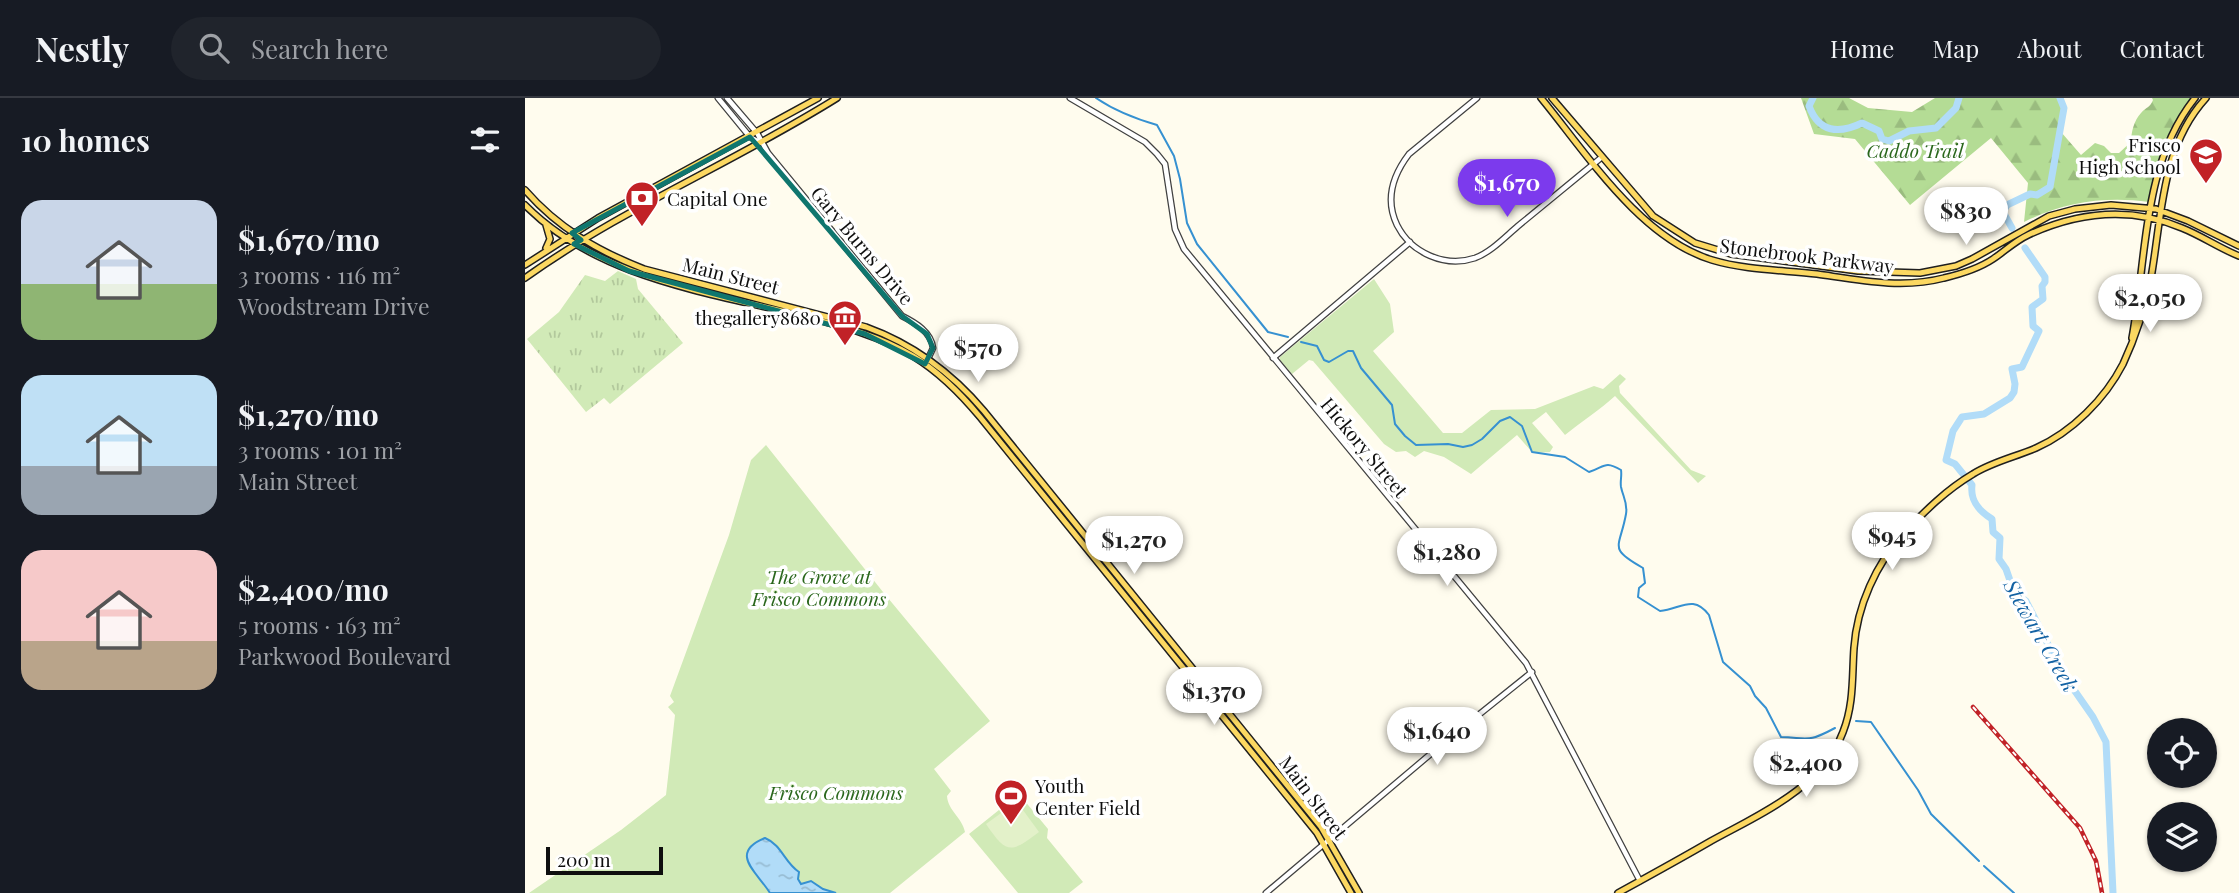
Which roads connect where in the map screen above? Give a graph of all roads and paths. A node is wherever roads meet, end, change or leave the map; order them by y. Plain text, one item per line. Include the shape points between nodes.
1 (718, 98) edge
2 (727, 98) edge
3 (818, 98) edge
4 (837, 98) edge
5 (1070, 98) edge
6 (1477, 98) edge
7 (1541, 98) edge
8 (1552, 98) edge
9 (2195, 98) edge
10 (2206, 98) edge
11 (757, 133) junction
12 (750, 137) junction
13 (760, 143) junction
14 (2168, 144) junction
15 (2176, 148) junction
16 (1602, 157) junction
17 (1595, 163) junction
18 (652, 187) junction
19 (525, 190) edge
20 (657, 198) junction
21 (525, 205) edge
22 (2151, 208) junction
23 (2067, 210) junction
24 (2161, 211) junction
25 (2149, 218) junction
26 (2069, 219) junction
27 (2159, 221) junction
28 (546, 225) junction
29 (599, 229) junction
30 (572, 233) junction
31 (565, 238) junction
32 (581, 240) junction
33 (1410, 242) junction
34 (574, 244) junction
35 (2239, 246) edge
36 (597, 248) junction
37 (544, 252) junction
38 (2239, 256) edge
39 (525, 265) edge
40 (1839, 269) junction
41 (1931, 271) junction
42 (1837, 277) junction
43 (525, 278) edge
44 (1931, 281) junction
45 (2130, 348) junction
46 (1273, 358) junction
47 (927, 362) junction
48 (1532, 672) junction
49 (1199, 682) junction
50 (1275, 781) junction
51 (1294, 793) junction
52 (1300, 806) junction
53 (1327, 841) junction
54 (1640, 881) junction
55 (1266, 893) edge
56 (1351, 893) edge
57 (1359, 893) edge
58 (1618, 893) edge

1 - 12 street
2 - 11 street
3 - 11 main road
4 - 13 main road
5 - 46 street, Hickory Street via 1157,153 1167,171 1175,229 1184,249
6 - 33 street via 1409,155 1397,174 1392,209 1397,226
7 - 17 main road, Stonebrook Parkway
8 - 16 main road, Stonebrook Parkway
9 - 14 main road
10 - 15 main road
11 - 12 main road
11 - 13 street
12 - 13 street
12 - 18 main road
13 - 20 main road
13 - 47 street, Gary Burns Drive via 902,316 927,334 933,348
14 - 15 main road
14 - 22 main road
15 - 24 main road
16 - 17 street
16 - 40 main road, Stonebrook Parkway via 1653,216 1695,243 1731,254
17 - 33 street via 1475,258 1447,261 1431,257
17 - 42 main road, Stonebrook Parkway via 1643,218 1698,254 1731,264
18 - 20 main road
18 - 30 main road
19 - 30 main road, Main Street
20 - 29 main road
21 - 28 main road, Main Street
22 - 23 main road, Stonebrook Parkway via 2111,205
22 - 24 main road, Stonebrook Parkway
22 - 25 main road
23 - 26 main road
23 - 41 main road, Stonebrook Parkway via 2036,222 1972,259
24 - 27 main road
24 - 35 main road, Stonebrook Parkway
25 - 26 main road, Stonebrook Parkway via 2115,213
25 - 27 main road, Stonebrook Parkway
25 - 45 main road
26 - 44 main road, Stonebrook Parkway via 2025,237 1977,268
27 - 38 main road, Stonebrook Parkway
27 - 45 main road via 2139,328
28 - 31 main road, Main Street
28 - 37 main road via 550,239
29 - 32 main road
29 - 36 main road via 594,241
30 - 31 main road
30 - 32 main road, Main Street
31 - 34 main road, Main Street
31 - 37 main road
32 - 34 main road
32 - 36 main road, Main Street
33 - 46 street
34 - 43 main road
34 - 47 main road, Main Street via 643,275 865,334
36 - 47 main road, Main Street via 644,270 855,323 895,339
37 - 39 main road
40 - 41 main road, Stonebrook Parkway via 1902,274
40 - 42 main road
41 - 44 main road
42 - 44 main road, Stonebrook Parkway via 1881,283
45 - 54 main road via 2105,392 2077,420 2039,447 1974,473 1953,487 1886,556 1862,606 1849,713 1828,761 1778,804
46 - 48 street, Hickory Street
47 - 49 main road, Main Street via 964,398 1074,527
48 - 53 street
48 - 54 street, Hickory Street
49 - 50 main road, Main Street
49 - 51 main road, Main Street
50 - 51 main road
50 - 52 main road, Main Street
51 - 52 main road, Main Street
52 - 53 main road, Main Street
53 - 55 street
53 - 56 main road, Main Street
53 - 57 main road, Main Street
54 - 58 main road

